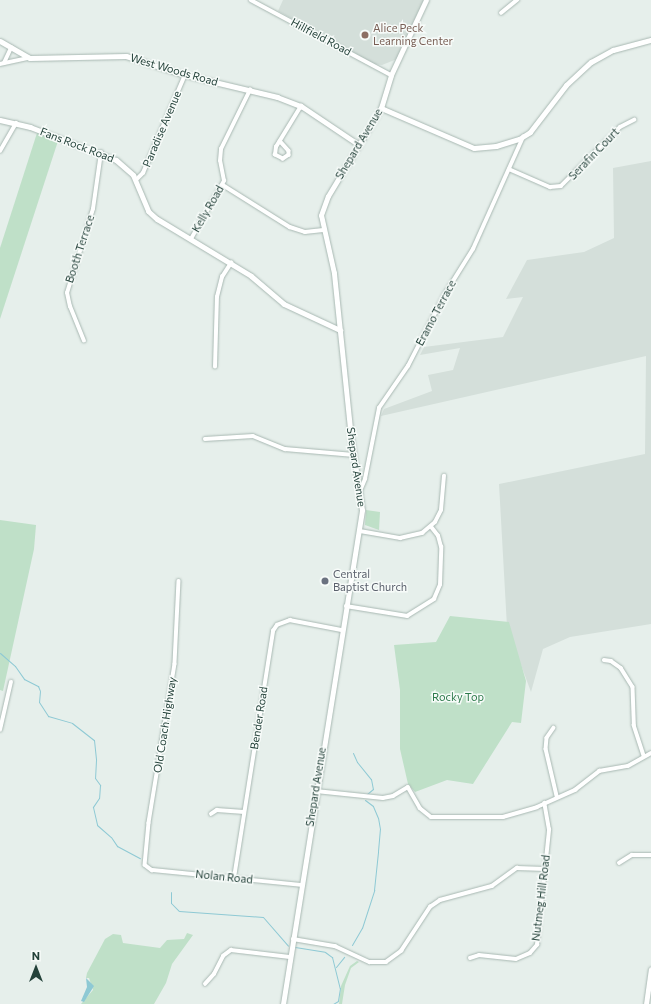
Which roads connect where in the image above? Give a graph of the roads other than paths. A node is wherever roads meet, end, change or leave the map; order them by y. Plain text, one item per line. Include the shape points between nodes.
1 (251, 0) edge
2 (426, 0) edge
3 (518, 0) edge
4 (501, 13) dead end
5 (651, 40) edge
6 (0, 41) edge
7 (11, 48) junction
8 (30, 58) junction
9 (2, 63) edge
10 (185, 75) junction
11 (391, 75) junction
12 (250, 90) junction
13 (301, 106) junction
14 (381, 108) junction
15 (0, 120) edge
16 (634, 120) dead end
17 (16, 123) junction
18 (523, 137) junction
19 (280, 141) junction
20 (359, 145) junction
21 (0, 150) edge
22 (101, 153) junction
23 (509, 169) junction
24 (136, 180) junction
25 (223, 184) junction
26 (323, 230) junction
27 (191, 239) junction
28 (231, 263) junction
29 (340, 330) junction
30 (84, 342) dead end
31 (214, 367) dead end
32 (205, 439) dead end
33 (354, 455) junction
34 (444, 476) dead end
35 (360, 491) junction
36 (431, 527) junction
37 (360, 531) junction
38 (179, 581) dead end
39 (346, 606) junction
40 (342, 630) junction
41 (604, 660) dead end
42 (11, 682) dead end
43 (554, 728) dead end
44 (0, 730) edge
45 (651, 753) edge
46 (644, 755) junction
47 (316, 792) junction
48 (557, 796) junction
49 (544, 803) junction
50 (244, 812) junction
51 (211, 814) dead end
52 (651, 855) edge
53 (619, 863) dead end
54 (147, 868) joint
55 (545, 869) junction
56 (234, 878) junction
57 (301, 885) junction
58 (293, 940) junction
59 (290, 957) junction
60 (470, 958) dead end
61 (651, 969) edge
62 (205, 984) dead end
63 (283, 1004) edge
64 (646, 1004) edge

1 - 11 street, Hillfield Road
2 - 11 main road, Shepard Avenue
3 - 4 street
5 - 18 main road via 613,50 591,62 566,85 538,124
6 - 7 main road
7 - 8 main road
7 - 9 street
8 - 9 street, West Woods Road
8 - 10 main road, West Woods Road via 126,56
10 - 12 main road, West Woods Road
10 - 24 street, Paradise Avenue via 143,173
11 - 14 main road, Shepard Avenue
12 - 13 main road, West Woods Road
12 - 25 street, Kelly Road via 221,149 220,161 225,177
13 - 19 street
13 - 20 main road, West Woods Road
14 - 18 main road via 474,148 486,148
14 - 20 main road, Shepard Avenue
15 - 17 main road, Fans Rock Road
16 - 23 street, Serafin Court via 620,127 561,186 550,187
17 - 21 street
17 - 22 main road, Fans Rock Road
18 - 23 street, Eramo Terrace
19 - 19 street via 274,152 277,158 283,159 289,155 289,151
20 - 26 main road, Shepard Avenue via 323,205
22 - 24 main road, Fans Rock Road via 123,164
22 - 30 street, Booth Terrace via 93,209 67,293
23 - 35 street, Eramo Terrace via 473,249 445,294 408,366 379,408 365,479
24 - 27 main road, Fans Rock Road via 150,214
25 - 26 street via 290,227 305,232
25 - 27 street, Kelly Road
26 - 29 main road, Shepard Avenue via 333,262
27 - 28 main road, Fans Rock Road
28 - 29 main road, Fans Rock Road via 258,281 284,304
28 - 31 street via 222,277 217,297
29 - 33 main road, Shepard Avenue
32 - 33 street via 253,436 285,449
33 - 35 main road, Shepard Avenue
34 - 36 street via 441,510
35 - 37 main road, Shepard Avenue
36 - 37 street via 408,538
36 - 39 street via 438,536 441,547 439,590 434,599 407,616
37 - 39 main road, Shepard Avenue
38 - 54 street, Old Coach Highway via 175,664 149,823 145,860
39 - 40 main road, Shepard Avenue
40 - 47 main road, Shepard Avenue
40 - 50 street, Bender Road via 290,620 277,625 273,631
41 - 46 street via 622,668 633,687 634,725
42 - 44 street
43 - 48 street via 547,738 546,749
45 - 46 street
46 - 48 street via 628,766 599,772 575,790
47 - 49 street via 383,798 393,796 408,787 420,808 434,818 503,817
47 - 57 main road, Shepard Avenue
48 - 49 street
49 - 55 street, Nutmeg Hill Road via 550,825
50 - 51 street via 217,810
50 - 56 street, Bender Road
52 - 53 street via 636,854
54 - 56 street, Nolan Road
55 - 58 street via 517,868 492,886 440,900 430,907 401,951 386,962 370,962 335,946
55 - 60 street, Nutmeg Hill Road via 538,936 533,950 516,959 479,955
56 - 57 street, Nolan Road
57 - 58 main road, Shepard Avenue
58 - 59 main road, Shepard Avenue
59 - 62 street via 231,950 223,956 214,974
59 - 63 main road, Shepard Avenue
61 - 64 main road

